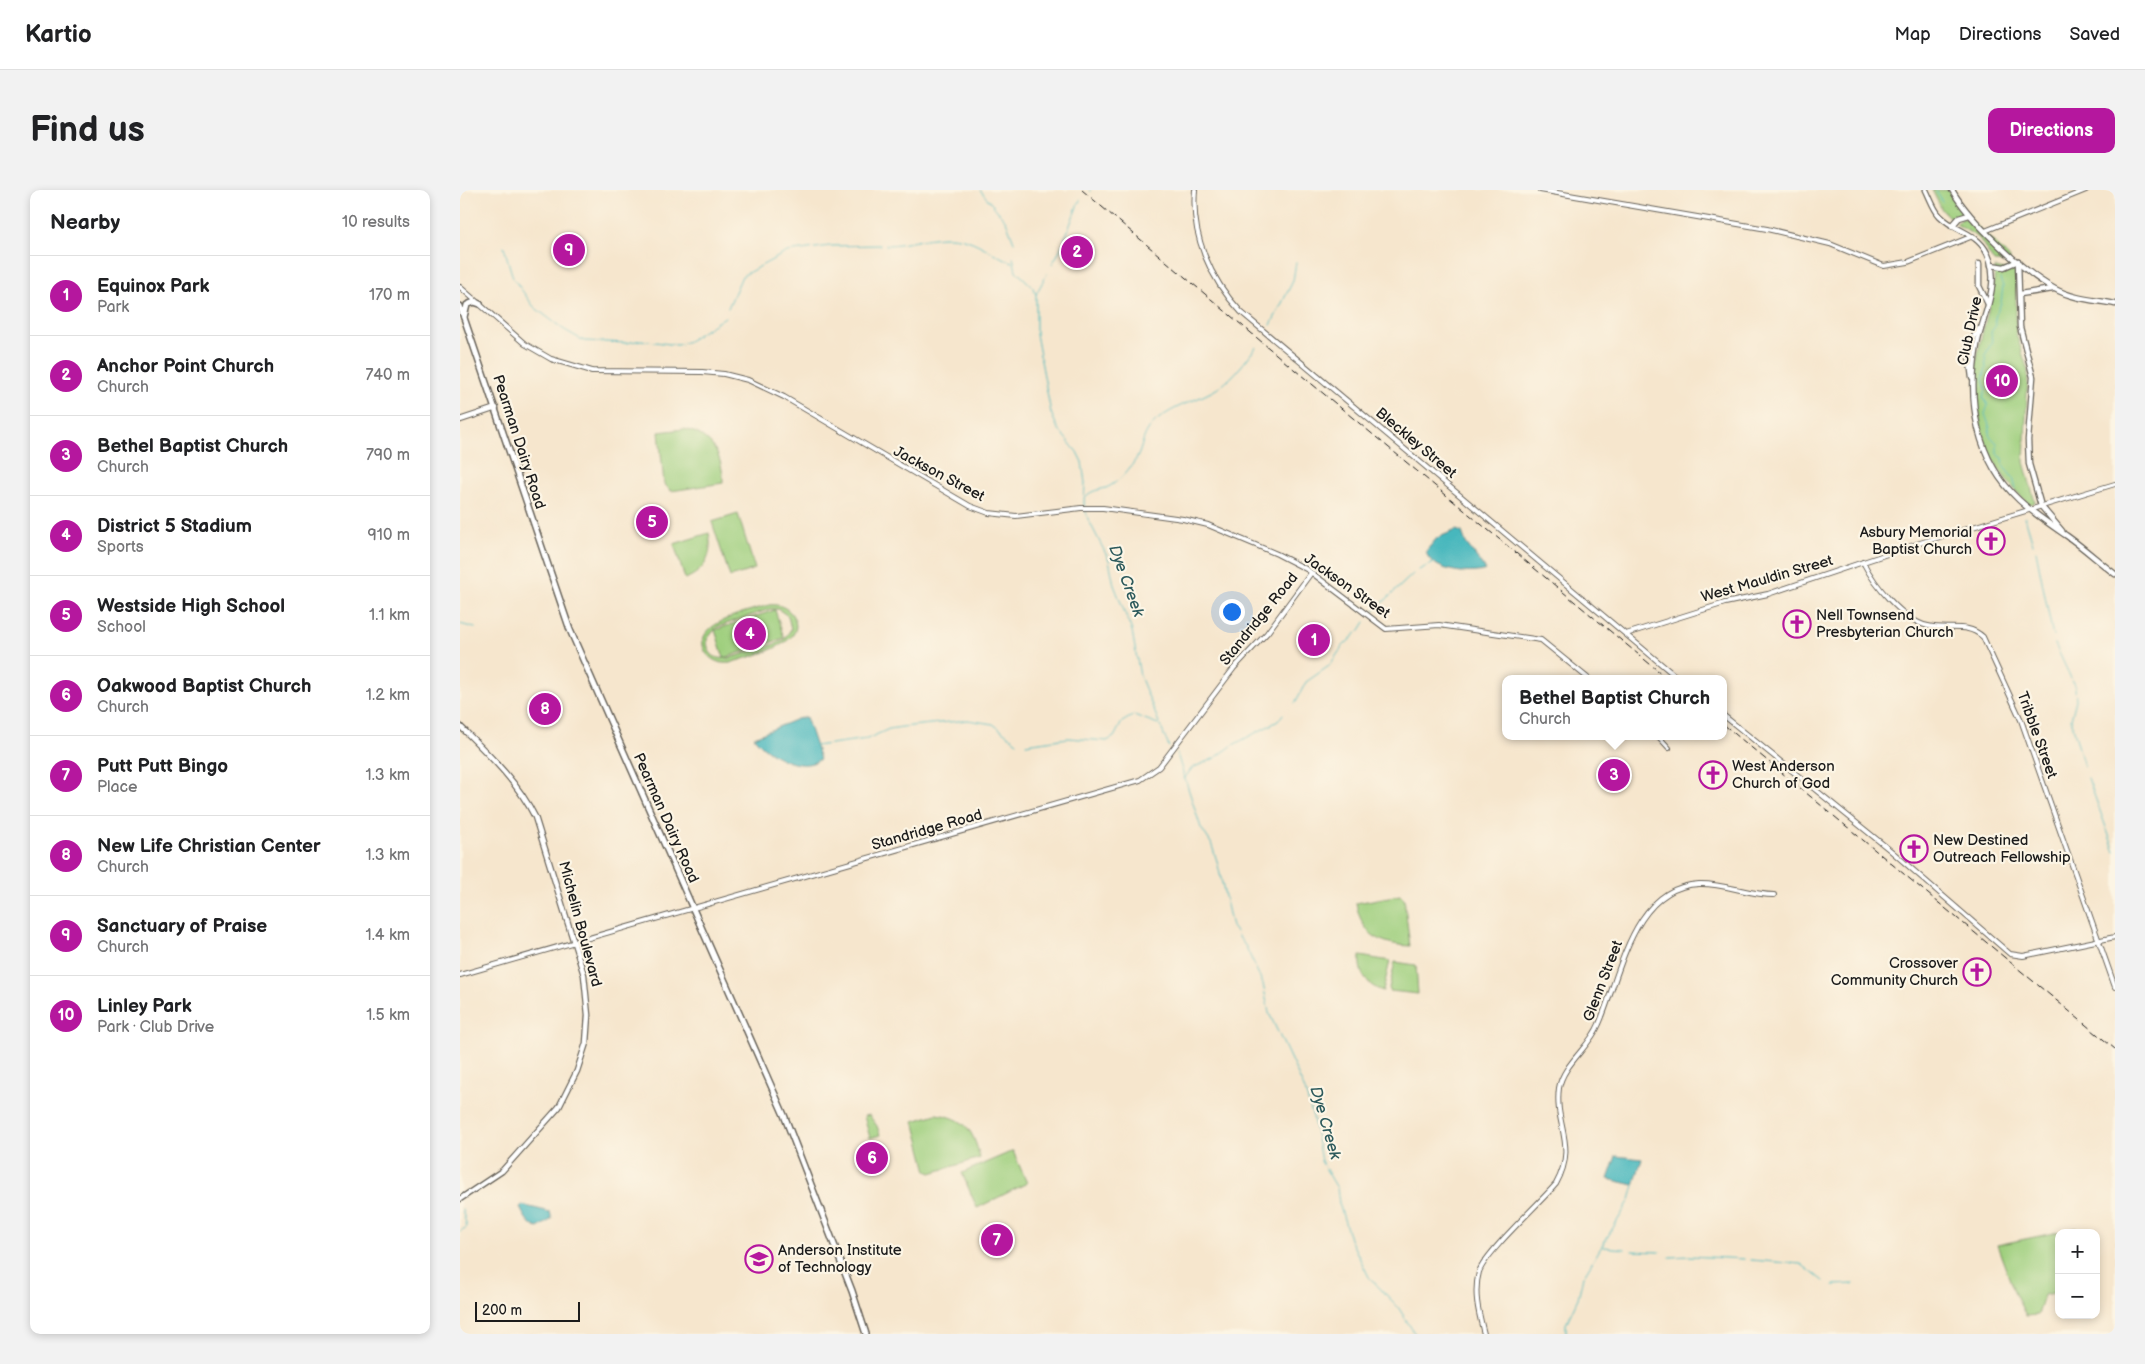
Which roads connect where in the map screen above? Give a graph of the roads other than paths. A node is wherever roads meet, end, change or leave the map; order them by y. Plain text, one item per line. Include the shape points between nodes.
1 (1195, 190) edge
2 (1540, 190) edge
3 (1545, 190) edge
4 (1926, 190) edge
5 (1952, 190) edge
6 (2086, 190) edge
7 (1969, 216) junction
8 (1952, 226) junction
9 (1985, 231) junction
10 (1973, 236) junction
11 (2018, 261) junction
12 (1991, 263) junction
13 (1978, 264) dead end
14 (460, 287) edge
15 (2054, 289) junction
16 (2020, 294) junction
17 (480, 304) junction
18 (1988, 304) junction
19 (2115, 304) edge
20 (460, 306) edge
21 (464, 317) junction
22 (1980, 328) junction
23 (1973, 382) junction
24 (496, 408) junction
25 (460, 420) edge
26 (2115, 484) edge
27 (2041, 506) junction
28 (2030, 510) junction
29 (2068, 537) junction
30 (1863, 562) junction
31 (1311, 573) junction
32 (2115, 574) edge
33 (1626, 634) junction
34 (1584, 675) edge
35 (1674, 675) edge
36 (1727, 718) edge
37 (460, 726) edge
38 (1662, 740) edge
39 (1669, 748) dead end
40 (1774, 895) dead end
41 (693, 909) junction
42 (2115, 937) edge
43 (2098, 940) junction
44 (575, 942) junction
45 (460, 975) edge
46 (2115, 987) edge
47 (460, 1199) edge
48 (866, 1334) edge
49 (1484, 1334) edge

1 - 33 street, Bleckley Street via 1201,246 1212,274 1241,312
2 - 3 street
3 - 10 street via 1790,234 1830,244 1884,266 1908,262
4 - 8 main road via 1939,216
5 - 7 main road
6 - 9 street
7 - 8 main road via 1959,218
7 - 9 main road
8 - 10 main road
9 - 11 main road
10 - 12 main road via 1983,246
11 - 12 main road via 2004,267
11 - 15 main road
11 - 16 main road
12 - 18 main road, Club Drive via 1992,284
13 - 18 main road via 1979,286
14 - 17 street, Jackson Street
15 - 16 main road
15 - 19 main road
16 - 27 main road via 2020,327 2033,377 2028,453
17 - 21 highway via 467,305
17 - 31 street, Jackson Street via 525,344 570,366 609,372 713,373 758,384 978,510 1016,516 1092,507 1153,514 1208,525 1277,554
18 - 22 main road, Club Drive
20 - 21 highway, Pearman Dairy Road
21 - 24 highway, Pearman Dairy Road
22 - 23 main road, Club Drive
22 - 23 main road via 1968,346
23 - 28 main road, Club Drive via 1979,434 1989,460 2006,486
24 - 25 main road
24 - 41 highway, Pearman Dairy Road via 570,630
26 - 27 street, West Mauldin Street
27 - 28 street, West Mauldin Street
27 - 29 main road
28 - 29 main road, Club Drive
28 - 30 street, West Mauldin Street
29 - 32 main road
30 - 33 street, West Mauldin Street via 1768,594 1692,612
30 - 43 street, Tribble Street via 1880,591 1921,623 1967,627 1984,637 2021,720
31 - 34 street, Jackson Street via 1386,628 1446,625 1541,640
31 - 41 street, Standridge Road via 1170,754 1159,767 1140,780
33 - 35 street, Bleckley Street
36 - 43 street via 1890,850 2010,954 2023,956
37 - 44 main road, Michelin Boulevard via 506,772 527,801 542,833
38 - 39 street
40 - 49 street, Glenn Street via 1690,885 1674,890 1656,903 1638,927 1626,948 1594,1036 1560,1083 1559,1101 1566,1153 1563,1171 1556,1184 1479,1272 1477,1298
41 - 44 street, Standridge Road
41 - 48 highway, Pearman Dairy Road via 784,1115
42 - 43 street
43 - 46 street, Tribble Street
44 - 45 street, Standridge Road
44 - 47 main road, Michelin Boulevard via 585,982 588,1015 586,1043 574,1077 559,1107 514,1159 489,1181

